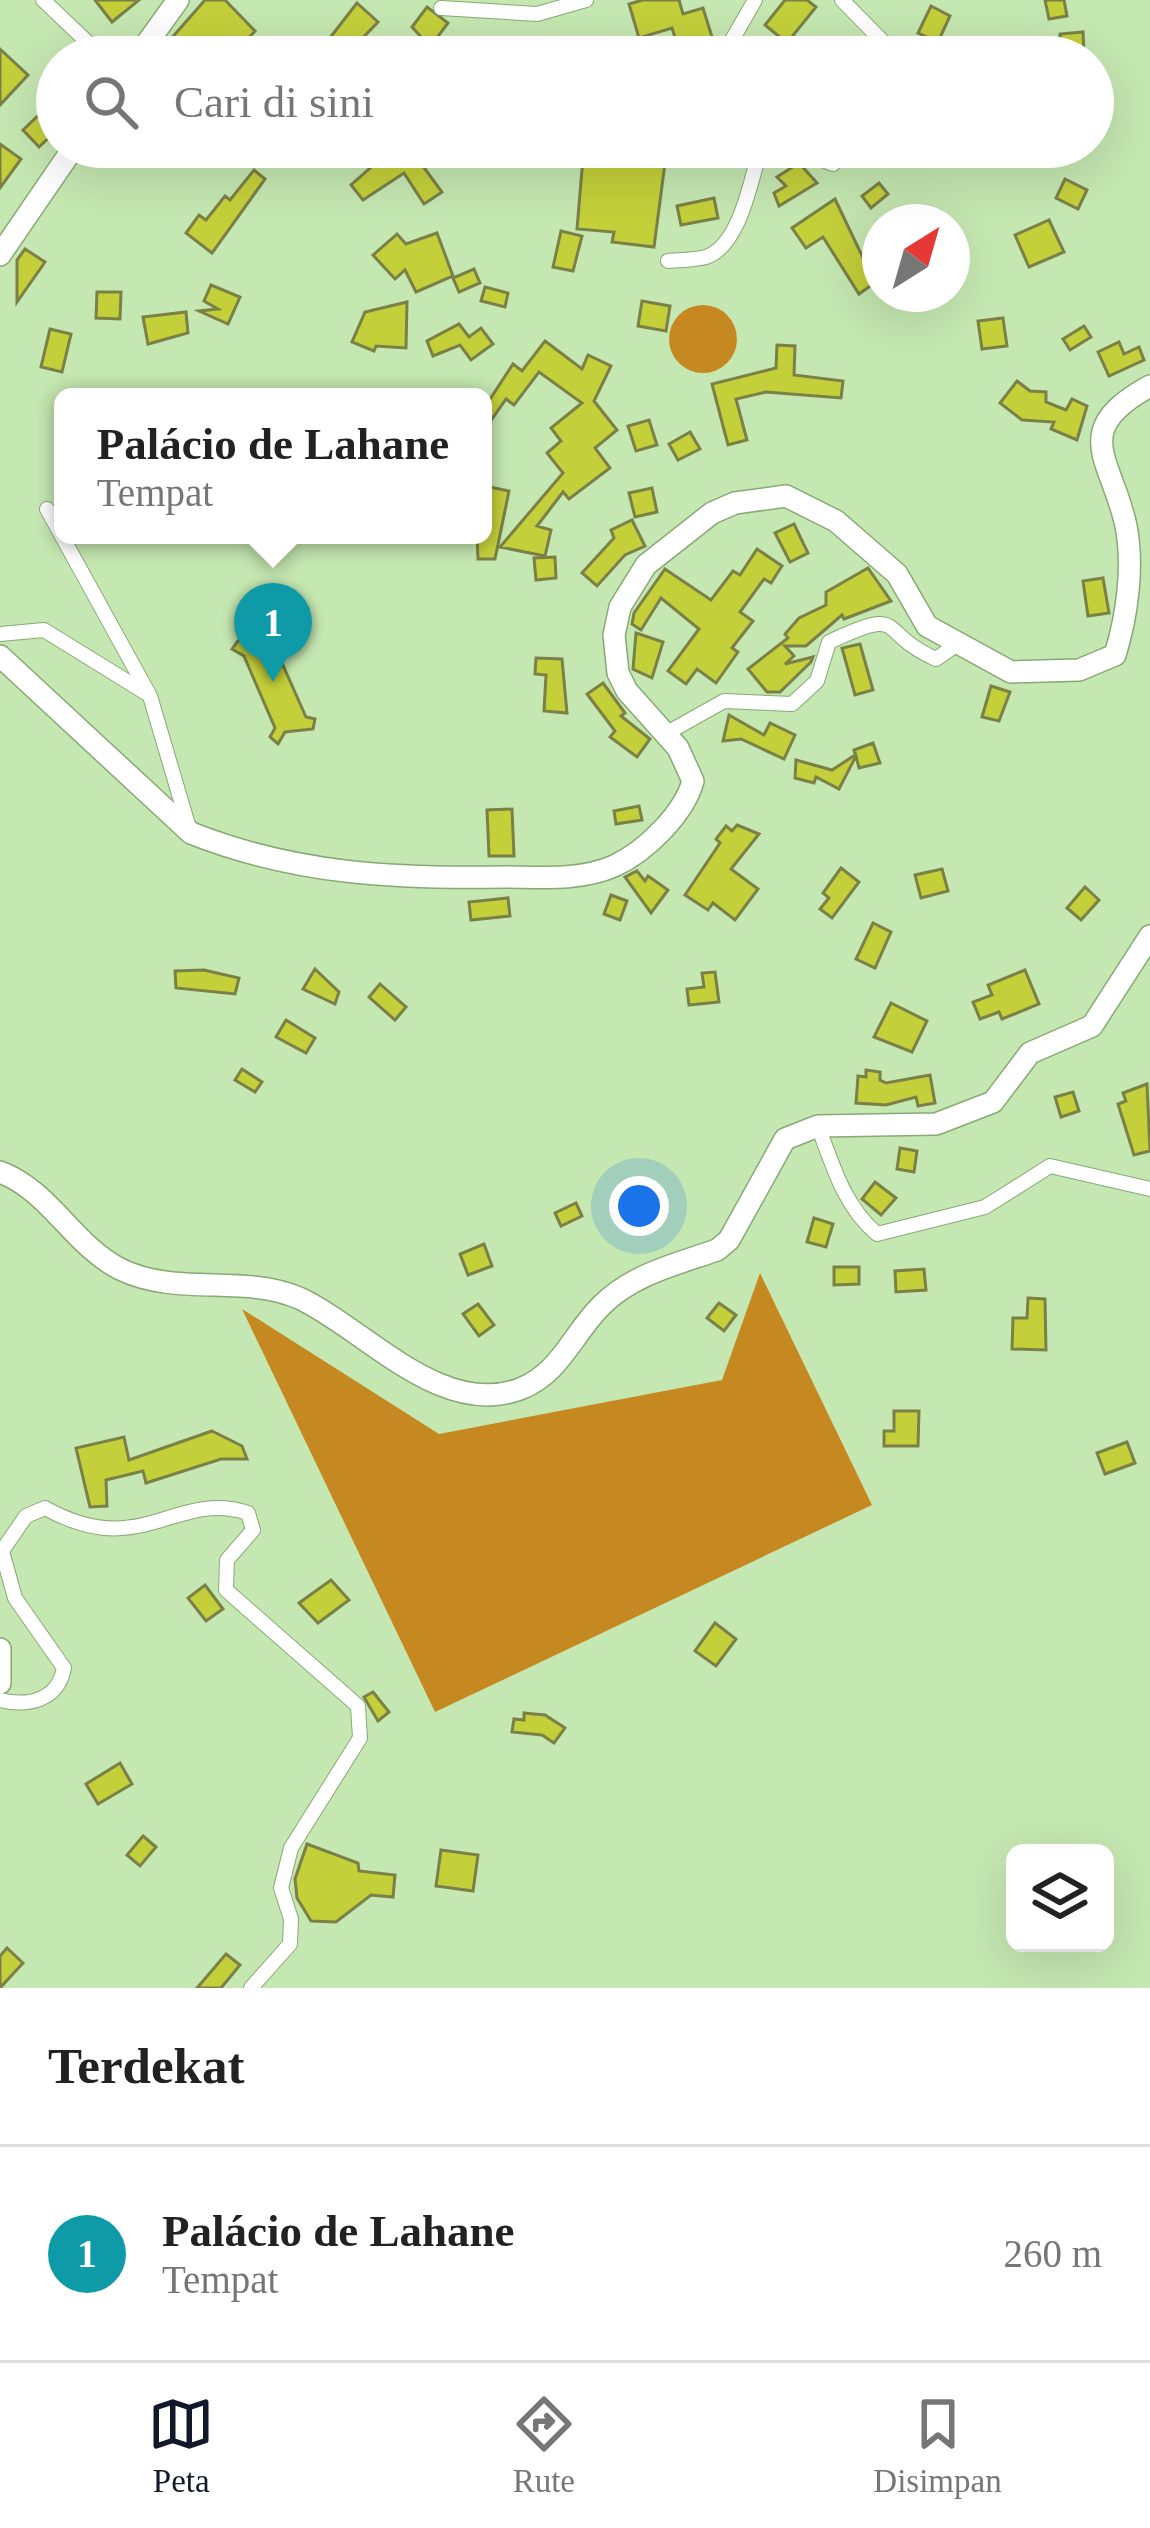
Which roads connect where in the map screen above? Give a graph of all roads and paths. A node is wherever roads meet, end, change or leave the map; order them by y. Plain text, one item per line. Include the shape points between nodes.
1 (43, 0) edge
2 (178, 0) edge
3 (586, 0) edge
4 (755, 0) edge
5 (842, 0) edge
6 (441, 8) dead end
7 (81, 36) edge
8 (152, 36) edge
9 (734, 36) edge
10 (877, 36) edge
11 (60, 168) edge
12 (754, 168) edge
13 (0, 255) edge
14 (668, 261) dead end
15 (1150, 386) edge
16 (46, 509) dead end
17 (54, 523) edge
18 (65, 544) edge
19 (0, 634) edge
20 (960, 642) junction
21 (0, 656) edge
22 (150, 696) junction
23 (667, 733) junction
24 (191, 833) junction
25 (1150, 936) edge
26 (818, 1126) junction
27 (0, 1172) edge
28 (1150, 1189) edge
29 (0, 1649) edge
30 (0, 1683) edge
31 (0, 1700) edge
32 (251, 1988) edge

1 - 7 street
2 - 8 main road
3 - 6 street via 536,14
4 - 9 street
5 - 10 street
11 - 13 main road
12 - 14 street via 722,247
15 - 20 main road via 1109,416 1100,436 1126,525 1126,616 1115,655 1079,670 1011,672
16 - 17 street
18 - 22 street
19 - 22 street via 44,630
20 - 23 street via 936,659 888,622 874,621 829,642 817,681 792,704 724,701
20 - 23 main road via 927,626 897,574 836,521 786,496 735,503 667,545 620,607 618,673
21 - 24 main road
22 - 24 street
23 - 24 main road via 693,781 689,795 626,859 566,877 390,879 281,862
25 - 26 main road via 1092,1026 1030,1053 993,1102 936,1124
26 - 27 main road via 784,1139 739,1229 717,1250 623,1287 538,1379 490,1394 428,1377 281,1292 182,1287 123,1270
26 - 28 street via 844,1194 877,1234 985,1207 1050,1166
29 - 30 main road
31 - 32 street via 19,1705 46,1697 64,1668 15,1598 2,1552 26,1516 45,1508 73,1524 117,1531 229,1507 248,1514 253,1530 227,1561 226,1590 358,1706 360,1738 290,1848 281,1888 290,1944

